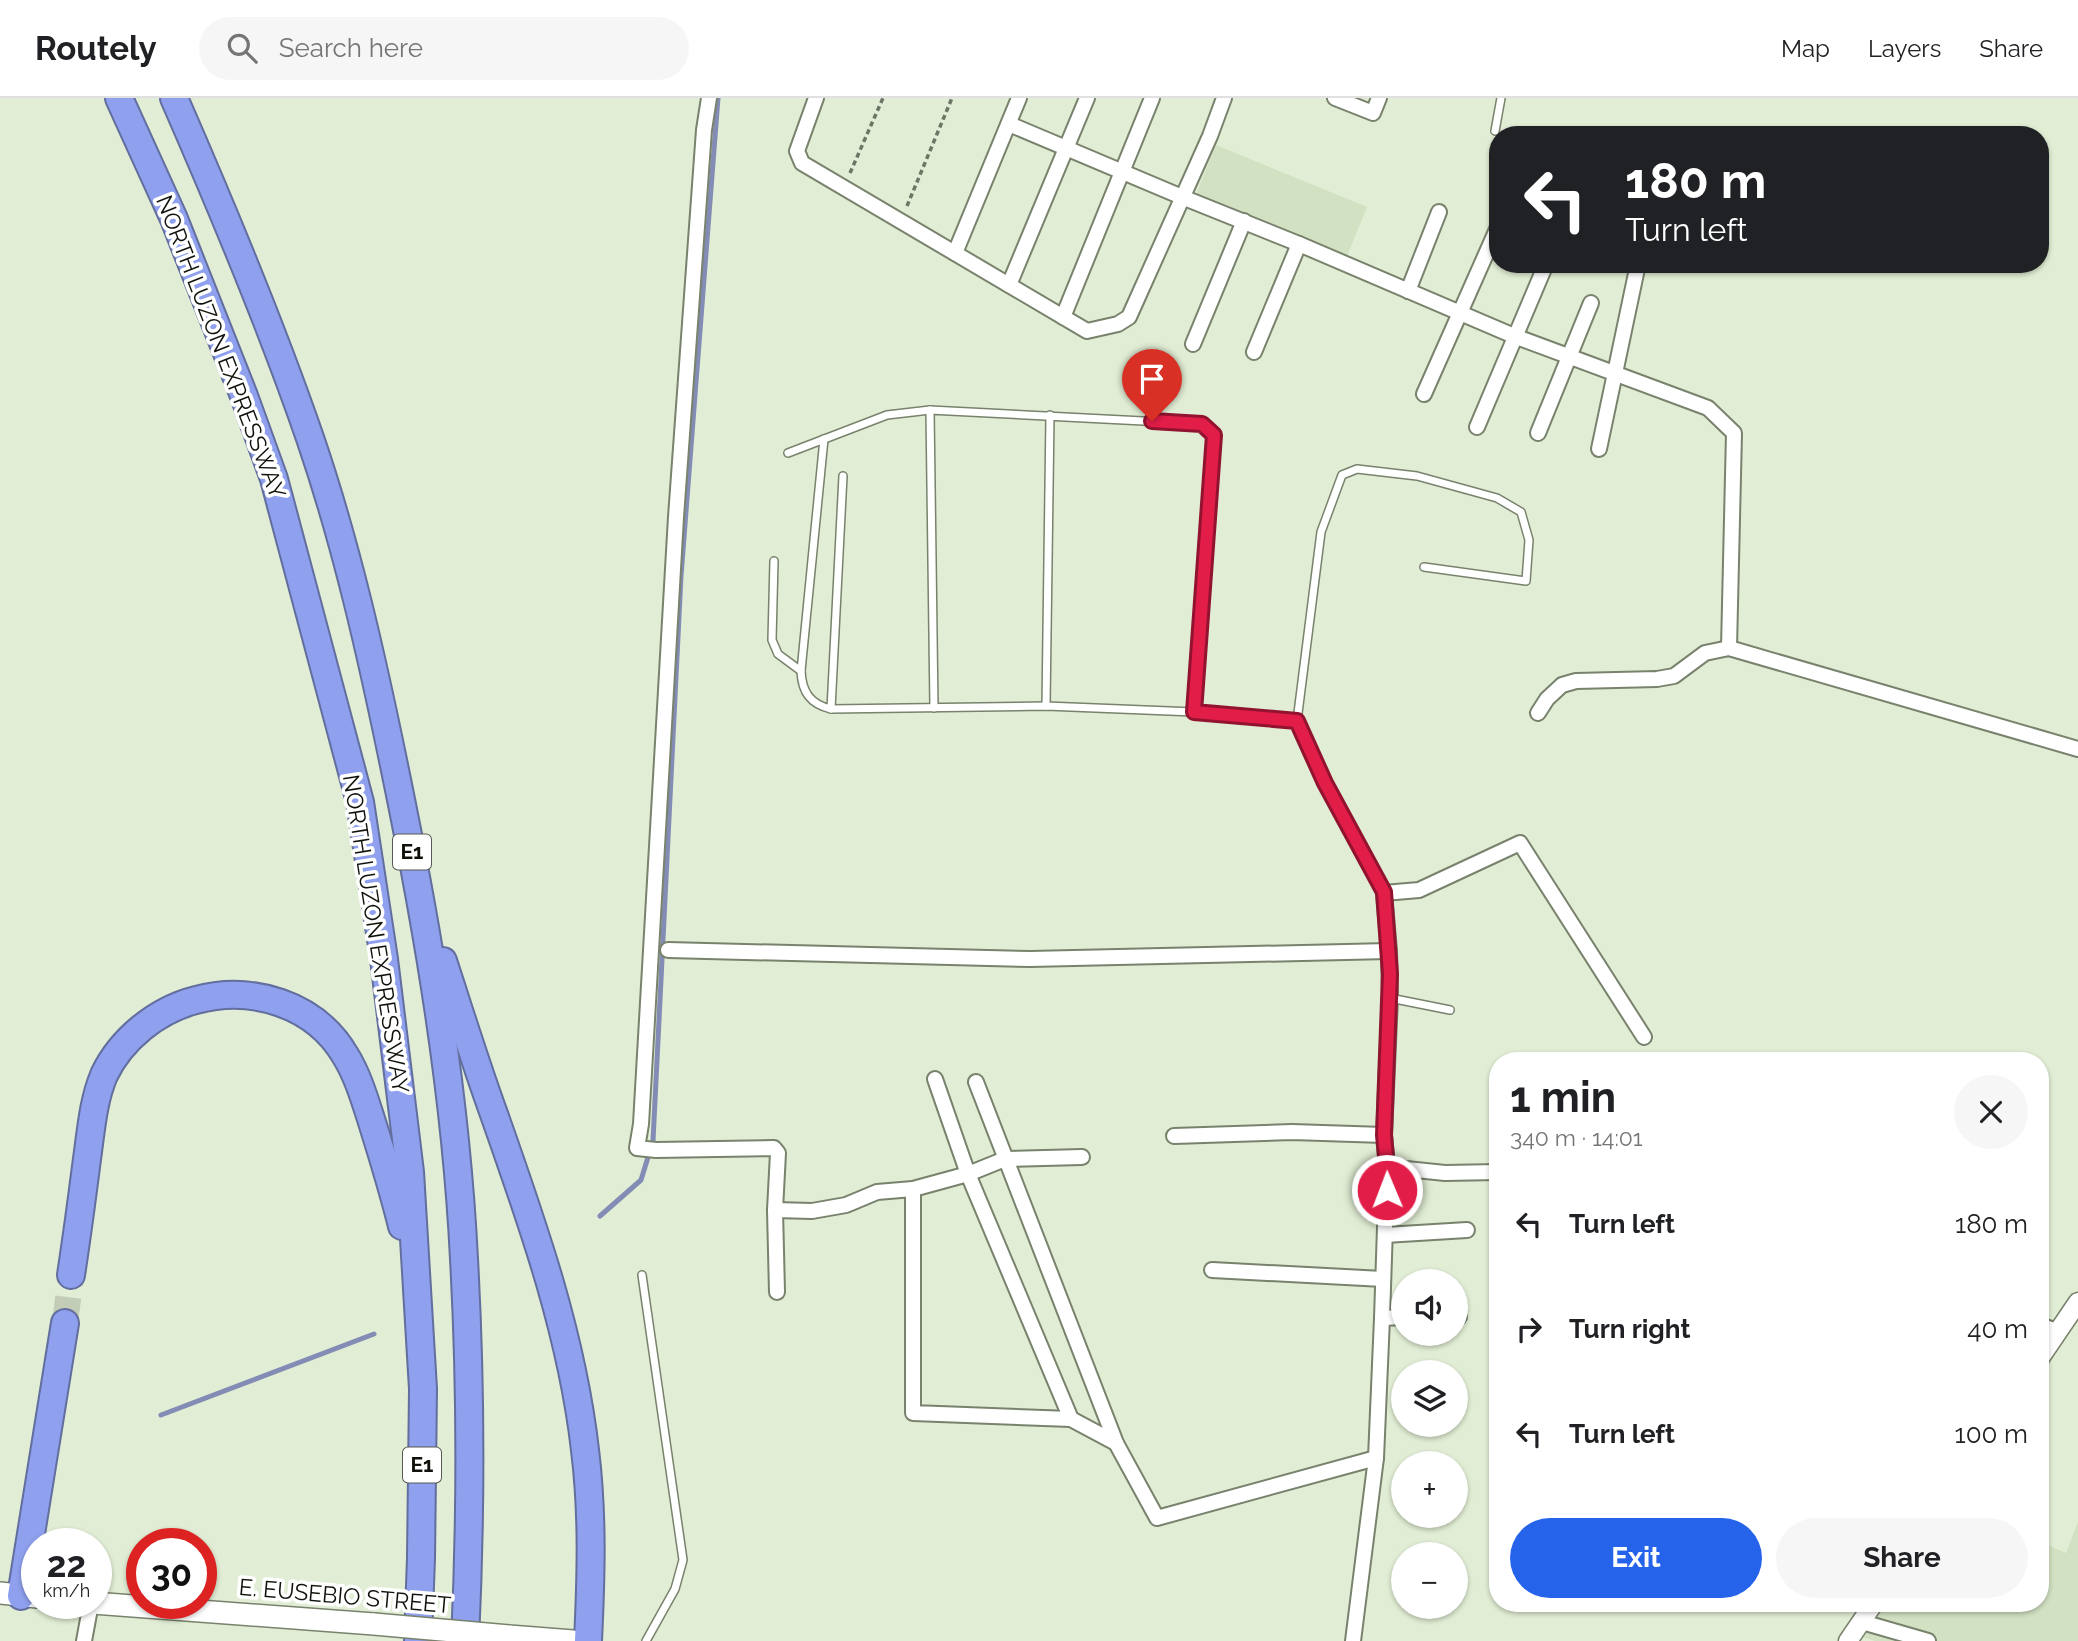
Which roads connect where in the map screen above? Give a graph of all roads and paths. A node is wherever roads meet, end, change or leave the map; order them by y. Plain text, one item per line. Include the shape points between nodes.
1 (120, 98) edge
2 (174, 98) edge
3 (709, 98) edge
4 (816, 98) edge
5 (883, 98) edge
6 (952, 98) edge
7 (1019, 98) edge
8 (1087, 98) edge
9 (1152, 98) edge
10 (1224, 98) edge
11 (1335, 98) edge
12 (1379, 98) edge
13 (1501, 98) edge
14 (1009, 124) junction
15 (1496, 126) edge
16 (1066, 148) junction
17 (1122, 171) junction
18 (844, 188) junction
19 (1182, 197) junction
20 (1439, 212) dead end
21 (900, 220) junction
22 (1244, 221) junction
23 (1299, 244) junction
24 (1489, 248) edge
25 (955, 253) junction
26 (1542, 273) edge
27 (1636, 273) edge
28 (1009, 285) junction
29 (1408, 291) junction
30 (1591, 303) dead end
31 (1461, 313) junction
32 (1063, 317) junction
33 (1514, 336) junction
34 (1193, 344) dead end
35 (1254, 352) dead end
36 (1568, 356) junction
37 (1616, 375) junction
38 (1424, 394) dead end
39 (930, 410) junction
40 (1050, 415) junction
41 (1477, 426) dead end
42 (1538, 433) dead end
43 (824, 439) junction
44 (1599, 449) dead end
45 (788, 453) dead end
46 (844, 476) dead end
47 (774, 561) dead end
48 (1424, 567) dead end
49 (1729, 648) junction
50 (802, 671) junction
51 (1046, 706) junction
52 (934, 708) junction
53 (831, 709) junction
54 (1194, 712) junction
55 (1538, 713) dead end
56 (1297, 721) junction
57 (2078, 750) edge
58 (1384, 892) junction
59 (421, 897) junction
60 (668, 950) dead end
61 (1389, 951) junction
62 (1390, 998) junction
63 (1450, 1010) dead end
64 (1644, 1037) dead end
65 (935, 1079) dead end
66 (976, 1082) dead end
67 (1384, 1135) junction
68 (1174, 1136) dead end
69 (1082, 1157) dead end
70 (1005, 1159) junction
71 (1387, 1167) junction
72 (1489, 1172) edge
73 (968, 1174) junction
74 (913, 1189) junction
75 (775, 1210) junction
76 (1467, 1230) dead end
77 (1384, 1235) junction
78 (1212, 1270) dead end
79 (71, 1275) tunnel mouth
80 (642, 1275) dead end
81 (1383, 1279) junction
82 (418, 1289) junction
83 (777, 1292) dead end
84 (2078, 1301) edge
85 (1382, 1318) junction
86 (1391, 1318) edge
87 (65, 1323) tunnel mouth
88 (2049, 1328) edge
89 (2059, 1332) junction
90 (2049, 1346) edge
91 (1071, 1419) junction
92 (1116, 1443) junction
93 (1376, 1458) junction
94 (19, 1595) edge
95 (112, 1604) edge
96 (1868, 1612) edge
97 (89, 1619) edge
98 (1862, 1622) junction
99 (84, 1641) edge
100 (418, 1641) edge
101 (465, 1641) edge
102 (573, 1641) edge
103 (588, 1641) edge
104 (646, 1641) edge
105 (1353, 1641) edge
106 (1847, 1641) edge
107 (1928, 1641) edge

1 - 82 highway, NORTH LUZON EXPRESSWAY / E1 via 174,219 274,479 360,802 400,1076
2 - 59 highway, NORTH LUZON EXPRESSWAY / E1 via 270,326 348,562
3 - 75 street via 676,517 655,917 637,1148 774,1148 778,1153
4 - 18 street via 797,151 802,163
5 - 18 path
6 - 21 path
7 - 14 street
8 - 16 street
9 - 17 street
10 - 19 street
11 - 12 street via 1373,113
13 - 15 lane
14 - 16 street
14 - 25 street
16 - 17 street
16 - 28 street
17 - 19 street
17 - 32 street
18 - 21 street
19 - 22 street
19 - 32 street via 1129,317 1087,331
20 - 29 street
21 - 25 street
22 - 23 street
22 - 34 street
23 - 29 street
23 - 35 street
24 - 31 street
25 - 28 street
26 - 33 street
27 - 37 street
28 - 32 street
29 - 31 street
30 - 36 street
31 - 33 street
31 - 38 street
33 - 36 street
33 - 41 street
36 - 37 street
36 - 42 street
37 - 44 street
37 - 49 street via 1707,408 1734,433
39 - 40 lane
39 - 43 lane via 887,415
39 - 52 lane
40 - 51 lane
40 - 54 lane via 1202,424 1214,435
43 - 45 lane
43 - 50 lane
46 - 53 lane
47 - 50 lane via 772,640 779,654
48 - 56 lane via 1526,580 1529,540 1521,512 1497,498 1417,476 1357,469 1342,475 1321,532
49 - 55 street via 1705,653 1674,676 1562,685
49 - 57 street
50 - 53 lane via 802,685 811,701
51 - 52 lane
51 - 54 lane
52 - 53 lane
54 - 56 lane
56 - 58 lane
58 - 61 street
58 - 64 street via 1419,890 1520,843
59 - 101 highway, NORTH LUZON EXPRESSWAY / E1 via 450,1103 464,1255 468,1377
59 - 103 highway via 536,1236 576,1394 589,1505
60 - 61 street via 1030,959
61 - 62 street
62 - 63 lane
62 - 67 street
65 - 73 street
66 - 70 street
67 - 68 street
67 - 71 street
69 - 70 street
70 - 73 street
70 - 92 street
71 - 72 street
71 - 77 street
73 - 74 street
73 - 91 street
74 - 75 street via 877,1192 828,1209
74 - 91 street via 913,1413
75 - 83 street
76 - 77 street
77 - 81 street
78 - 81 street
79 - 82 highway via 96,1102 116,1056 132,1035 194,1000 261,996 314,1020 345,1054 388,1172
80 - 104 lane via 683,1560 675,1589
81 - 85 street
82 - 100 highway, NORTH LUZON EXPRESSWAY / E1 via 423,1389
84 - 89 street
85 - 86 street
85 - 93 street
87 - 94 highway
88 - 89 street
89 - 90 street
91 - 92 street
92 - 93 street via 1157,1518
93 - 105 street
95 - 102 main road, E. EUSEBIO STREET, bridge
96 - 98 street
97 - 99 street
98 - 106 street
98 - 107 street

